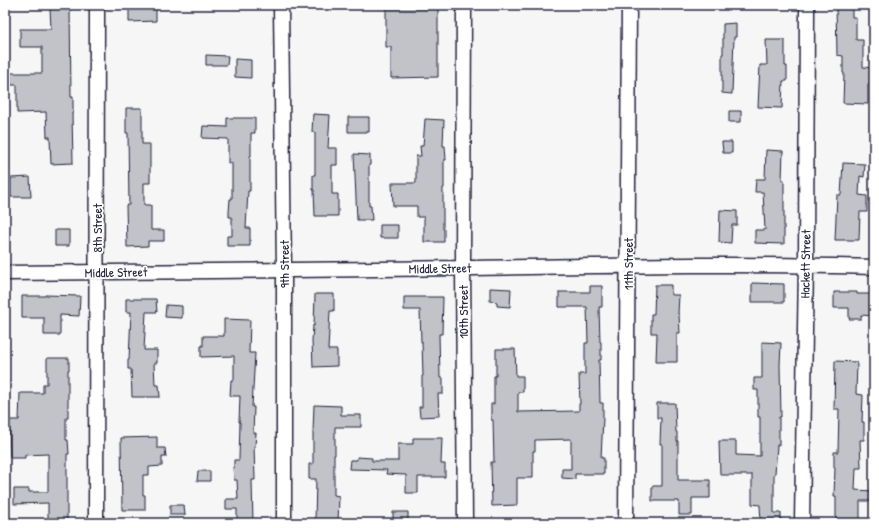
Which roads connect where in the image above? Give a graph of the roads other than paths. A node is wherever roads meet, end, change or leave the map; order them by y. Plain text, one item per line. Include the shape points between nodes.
1 (97, 5) edge
2 (281, 5) edge
3 (464, 5) edge
4 (629, 5) edge
5 (807, 5) edge
6 (806, 265) junction
7 (628, 266) junction
8 (874, 267) edge
9 (463, 268) junction
10 (284, 270) junction
11 (96, 272) junction
12 (5, 273) edge
13 (96, 523) edge
14 (284, 523) edge
15 (464, 523) edge
16 (626, 523) edge
17 (802, 523) edge

1 - 11 street, 8th Street
2 - 10 street, 9th Street
3 - 9 street, 10th Street
4 - 7 street, 11th Street
5 - 6 street, Hackett Street
6 - 7 street, Middle Street
6 - 8 street, Middle Street
6 - 17 street, Hackett Street
7 - 9 street, Middle Street
7 - 16 street, 11th Street
9 - 10 street, Middle Street
9 - 15 street, 10th Street
10 - 11 street, Middle Street
10 - 14 street, 9th Street
11 - 12 street, Middle Street
11 - 13 street, 8th Street

